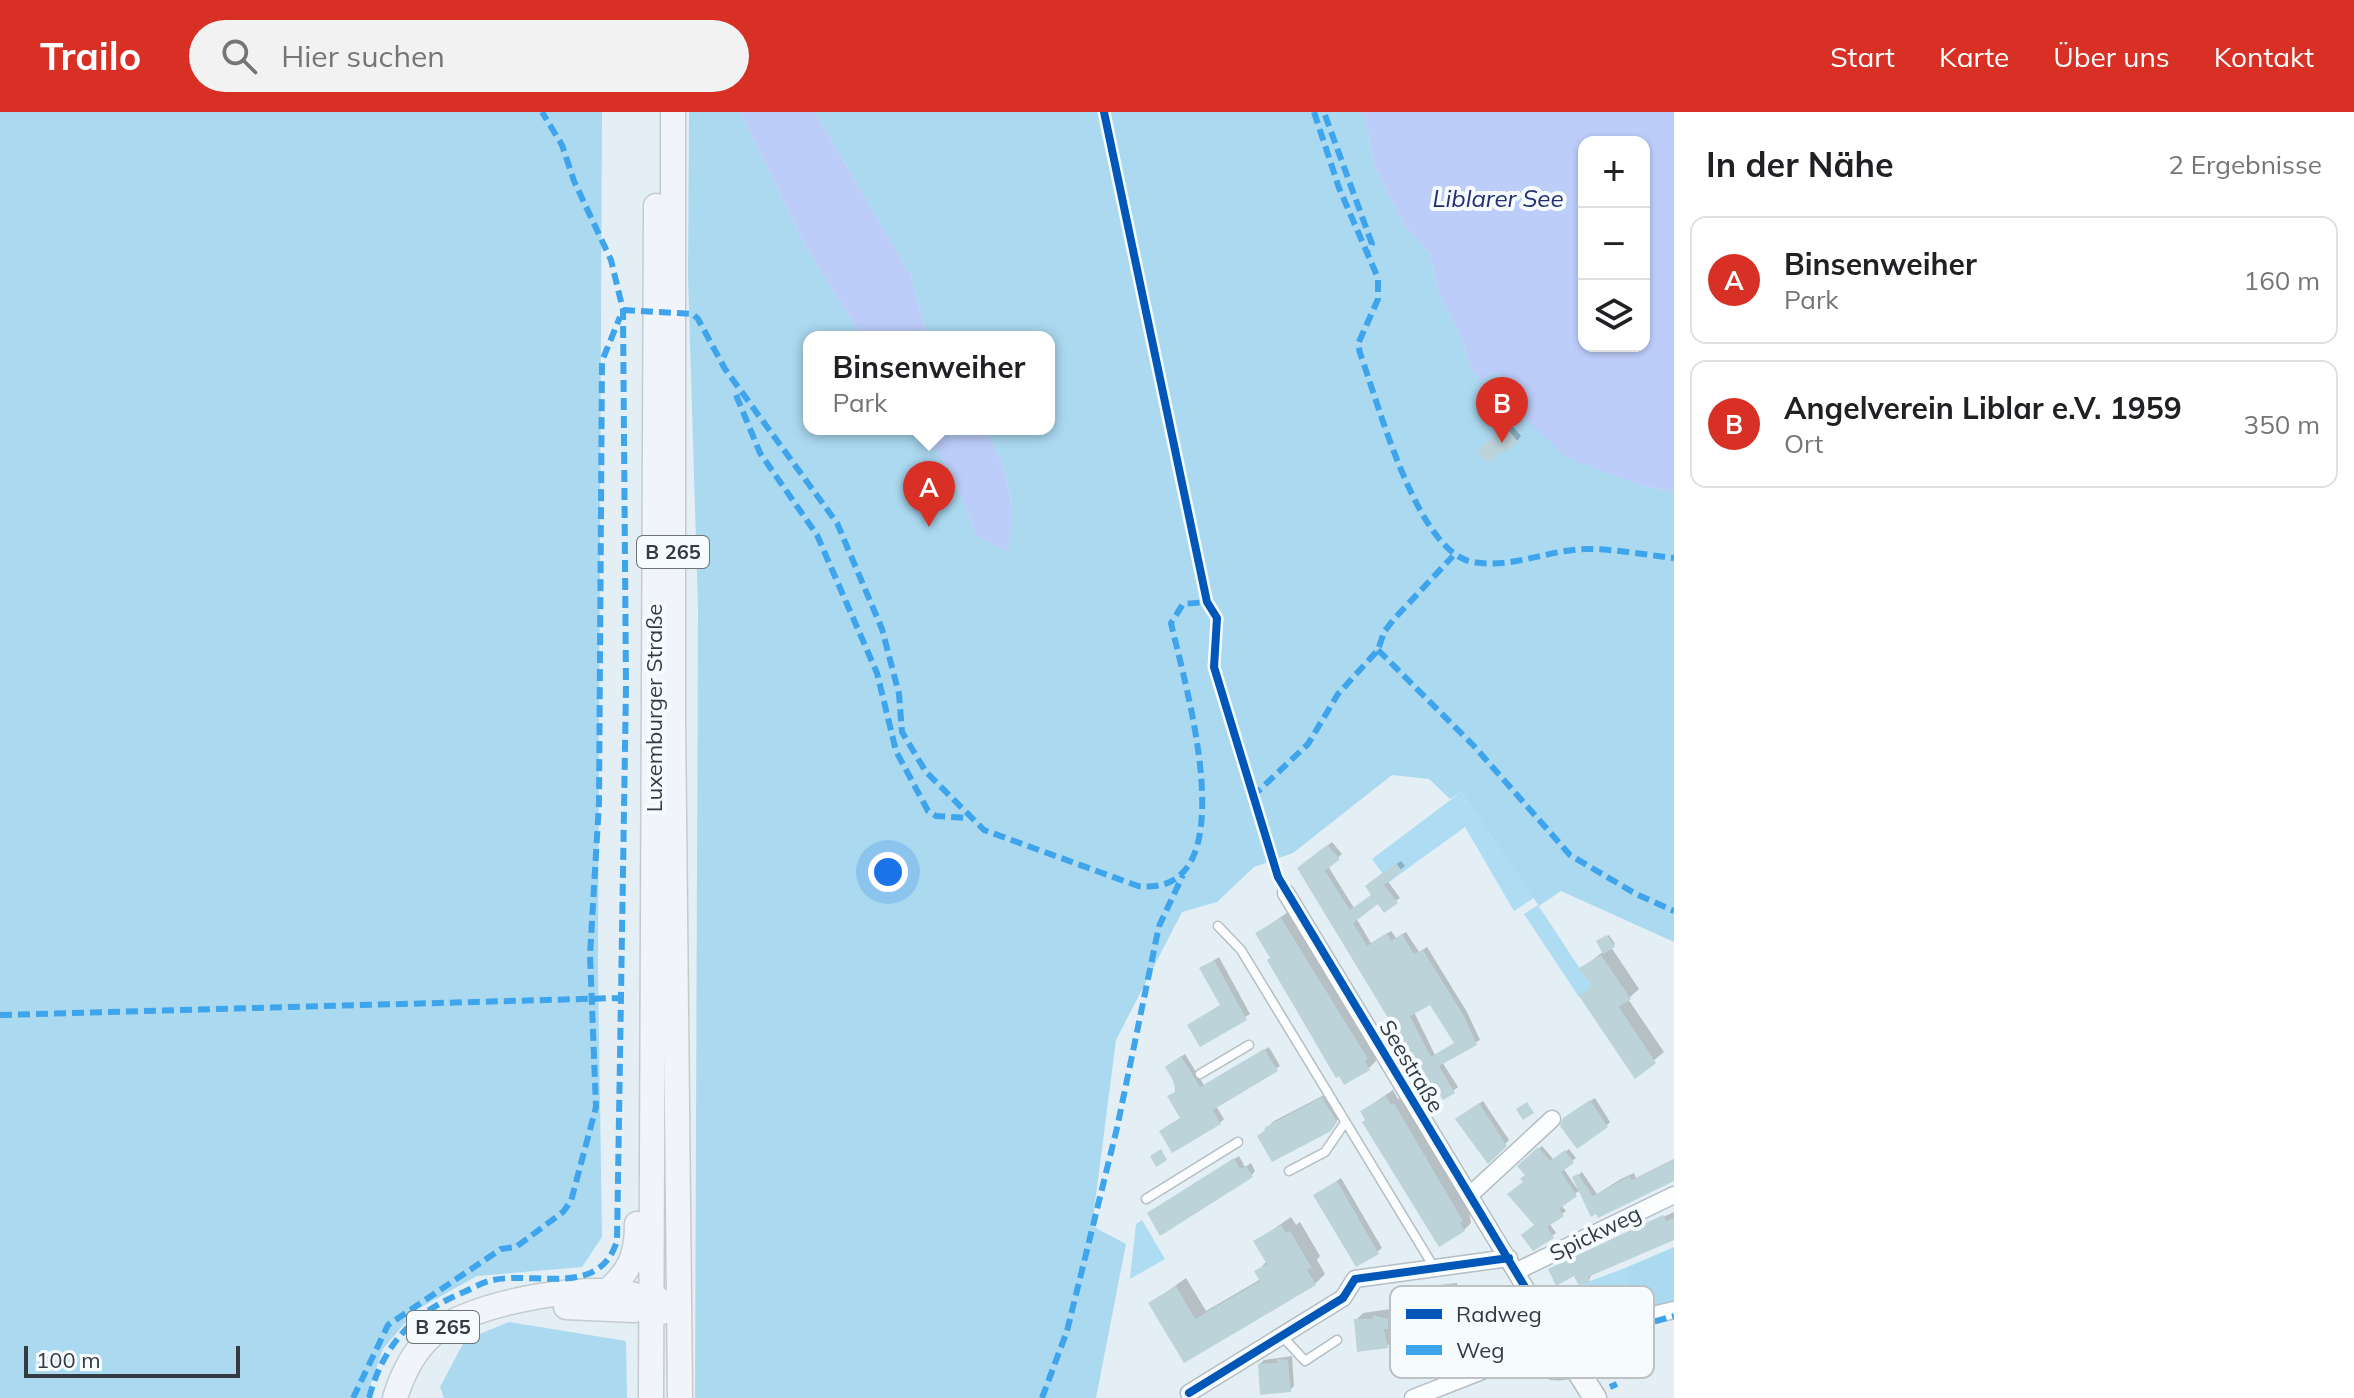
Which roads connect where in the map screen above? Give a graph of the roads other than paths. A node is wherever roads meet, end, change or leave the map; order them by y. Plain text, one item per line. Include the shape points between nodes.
1 (657, 112) edge
2 (673, 112) edge
3 (655, 735) junction
4 (1286, 893) dead end
5 (1218, 926) dead end
6 (1249, 1045) dead end
7 (1200, 1074) dead end
8 (1552, 1119) dead end
9 (1344, 1124) junction
10 (1238, 1142) dead end
11 (680, 1157) junction
12 (1289, 1171) dead end
13 (1470, 1195) junction
14 (1674, 1195) edge
15 (1146, 1199) dead end
16 (1513, 1264) junction
17 (1436, 1270) junction
18 (1525, 1286) edge
19 (605, 1300) junction
20 (652, 1303) junction
21 (1674, 1310) edge
22 (1654, 1315) edge
23 (1282, 1336) junction
24 (1337, 1340) dead end
25 (651, 1368) junction
26 (1464, 1378) edge
27 (1582, 1378) edge
28 (1189, 1393) dead end
29 (395, 1398) edge
30 (651, 1398) edge
31 (665, 1398) edge
32 (680, 1398) edge
33 (1413, 1398) edge
34 (1595, 1398) edge

1 - 3 main road, Luxemburger Straße / B 265
2 - 11 main road, Luxemburger Straße / B 265 via 673,718
3 - 19 main road via 640,815 637,1239 630,1267
3 - 20 main road, Luxemburger Straße / B 265
4 - 13 street, Seestraße
5 - 9 lane via 1241,950
6 - 7 lane
8 - 13 street
9 - 12 lane via 1325,1152
9 - 17 lane
10 - 15 lane
11 - 20 main road via 670,1202 667,1286
11 - 32 main road, B 265
13 - 16 street, Seestraße
14 - 16 street, Spickweg
16 - 17 street
16 - 18 street, Seestraße
17 - 23 street via 1355,1279 1343,1298
19 - 20 main road via 634,1310
19 - 25 main road, B 265 via 636,1332
19 - 29 main road, B 265 via 524,1301 478,1309 440,1329 415,1355
20 - 25 main road, B 265
20 - 31 main road via 666,1324
21 - 22 street
23 - 24 lane via 1305,1361
23 - 28 street
25 - 30 main road, B 265
26 - 33 street
27 - 34 street

